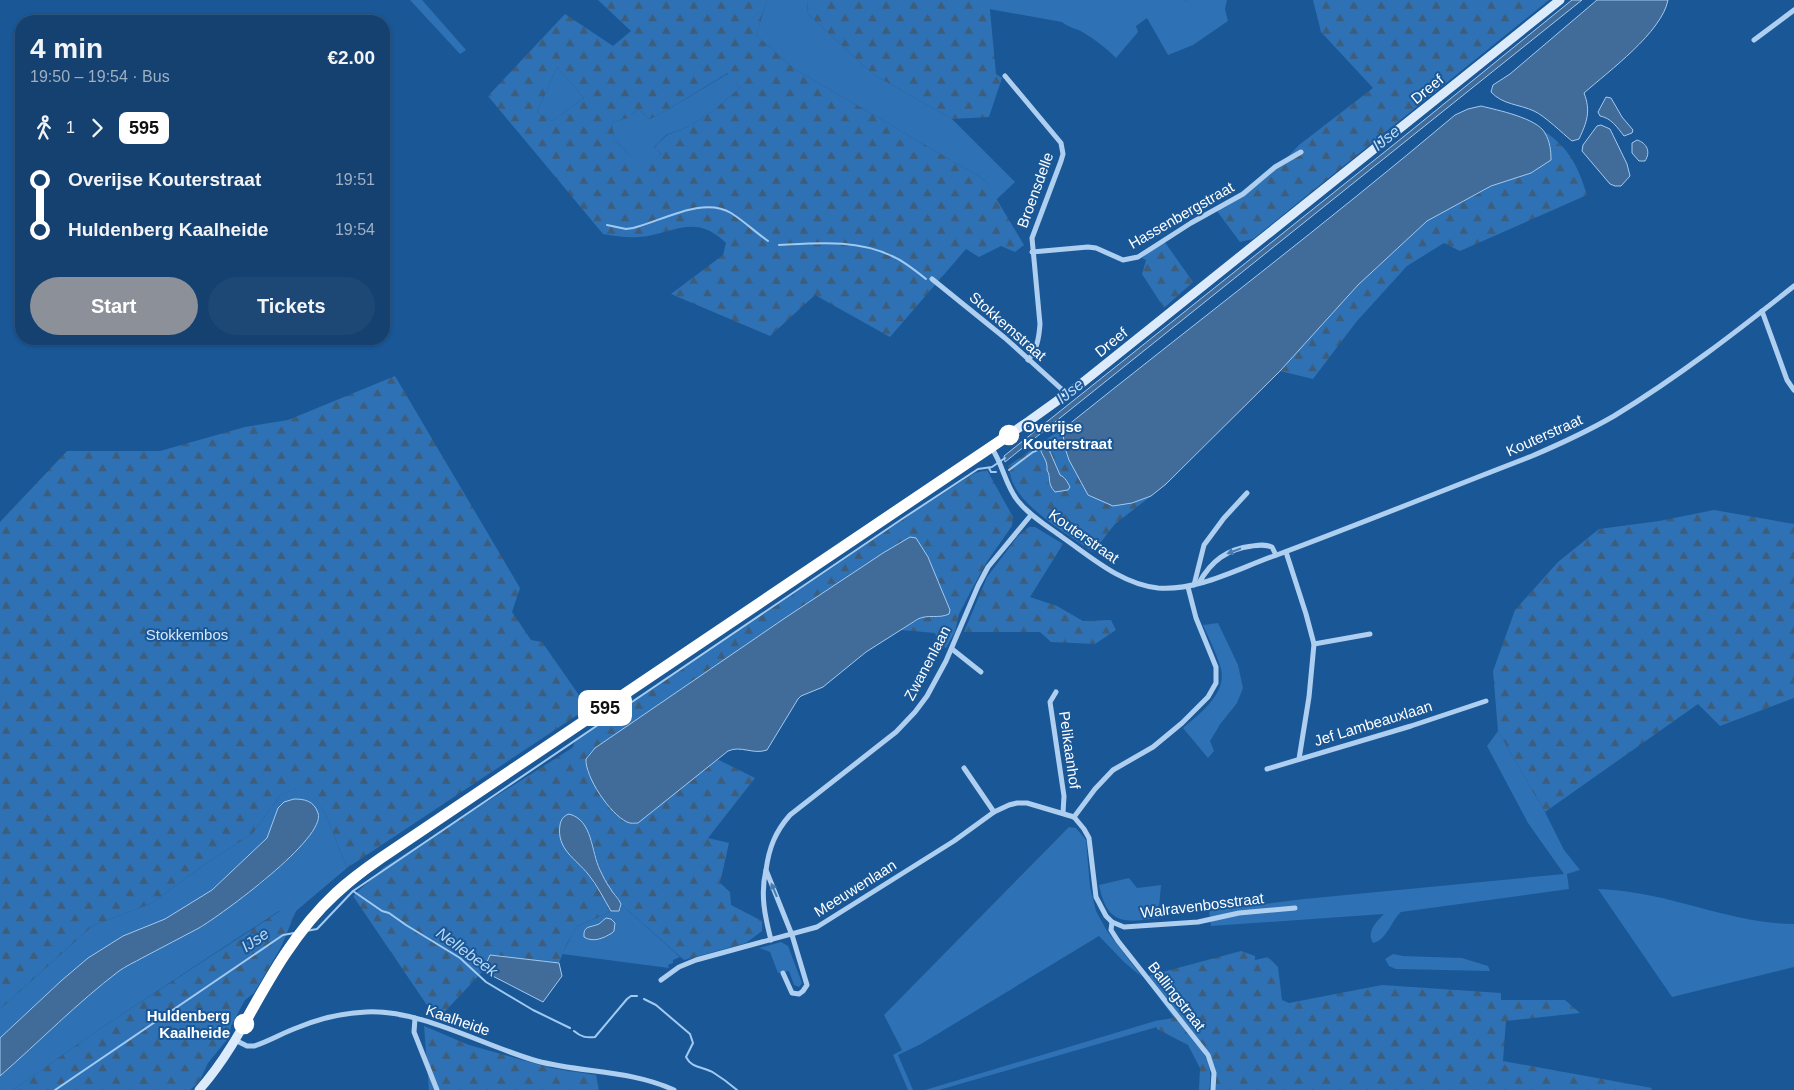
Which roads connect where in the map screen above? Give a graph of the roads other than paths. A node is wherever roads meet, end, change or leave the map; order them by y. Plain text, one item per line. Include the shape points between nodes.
1 (1560, 0) edge
2 (1794, 10) edge
3 (1754, 40) dead end
4 (1005, 76) dead end
5 (1301, 152) dead end
6 (1032, 252) junction
7 (932, 279) dead end
8 (1794, 286) edge
9 (1762, 311) junction
10 (1028, 360) junction
11 (1794, 390) edge
12 (1067, 394) junction
13 (991, 447) junction
14 (1247, 493) dead end
15 (1031, 514) junction
16 (1286, 552) junction
17 (1276, 555) junction
18 (1197, 584) junction
19 (1188, 587) junction
20 (1370, 634) dead end
21 (1314, 644) junction
22 (952, 649) junction
23 (981, 672) dead end
24 (1056, 692) dead end
25 (1486, 700) dead end
26 (1299, 759) junction
27 (964, 768) dead end
28 (1267, 769) dead end
29 (994, 812) junction
30 (1063, 813) junction
31 (1074, 817) junction
32 (766, 870) junction
33 (1295, 908) dead end
34 (1112, 922) junction
35 (792, 935) junction
36 (772, 940) junction
37 (783, 973) dead end
38 (661, 980) dead end
39 (415, 1018) junction
40 (235, 1040) junction
41 (199, 1090) edge
42 (437, 1090) edge
43 (674, 1090) edge
44 (1213, 1090) edge

1 - 12 main road, Dreef
2 - 3 street
4 - 6 street, Broensdelle via 1063,148 1032,238
5 - 6 street, Hassenbergstraat via 1275,167 1243,194 1138,257 1123,260 1088,247
6 - 10 street, Broensdelle via 1040,324 1034,354
7 - 10 street, Stokkemstraat
8 - 9 street, Kouterstraat
9 - 11 street via 1787,380
9 - 16 street, Kouterstraat via 1685,370 1568,441
10 - 12 street, Stokkemstraat
12 - 13 main road, Dreef
13 - 15 street, Kouterstraat via 1017,500
13 - 40 main road, Dreef via 350,880 307,924 281,959
14 - 18 street via 1204,545
15 - 19 street, Kouterstraat via 1122,577 1157,588
15 - 22 street, Zwanenlaan via 988,567
16 - 17 street, Kouterstraat
16 - 21 street
17 - 18 street, Kouterstraat
17 -> 18 street via 1267,545 1233,550 1220,556
18 - 19 street, Kouterstraat
19 - 31 street via 1196,618 1216,667 1216,683 1208,697 1153,747 1113,770
20 - 21 street
21 - 26 street
22 - 23 street
22 - 32 street, Zwanenlaan via 927,696 896,732 790,814 779,827 772,840
24 - 30 street, Pelikaanhof via 1050,702 1064,796
25 - 26 street, Jef Lambeauxlaan
26 - 28 street, Jef Lambeauxlaan
27 - 29 street
29 - 30 street, Meeuwenlaan via 1017,803 1027,803
29 - 35 street, Meeuwenlaan via 836,917
30 - 31 street, Meeuwenlaan
31 - 34 street, Ballingstraat via 1089,838 1096,898
35 -> 32 street
32 - 36 street, Zwanenlaan via 762,888
33 - 34 street, Walravenbosstraat via 1239,913 1198,922 1124,926
34 - 44 street, Ballingstraat via 1111,930 1118,941 1208,1055 1214,1073
35 - 36 street, Meeuwenlaan
35 - 37 street via 807,985 803,991 792,993
36 - 38 street, Meeuwenlaan via 696,960
39 - 40 street, Kaalheide via 376,1012 347,1014 300,1026 254,1046
39 - 42 street via 414,1032
39 - 43 street, Kaalheide via 537,1061 646,1080
40 - 41 main road, Dreef

